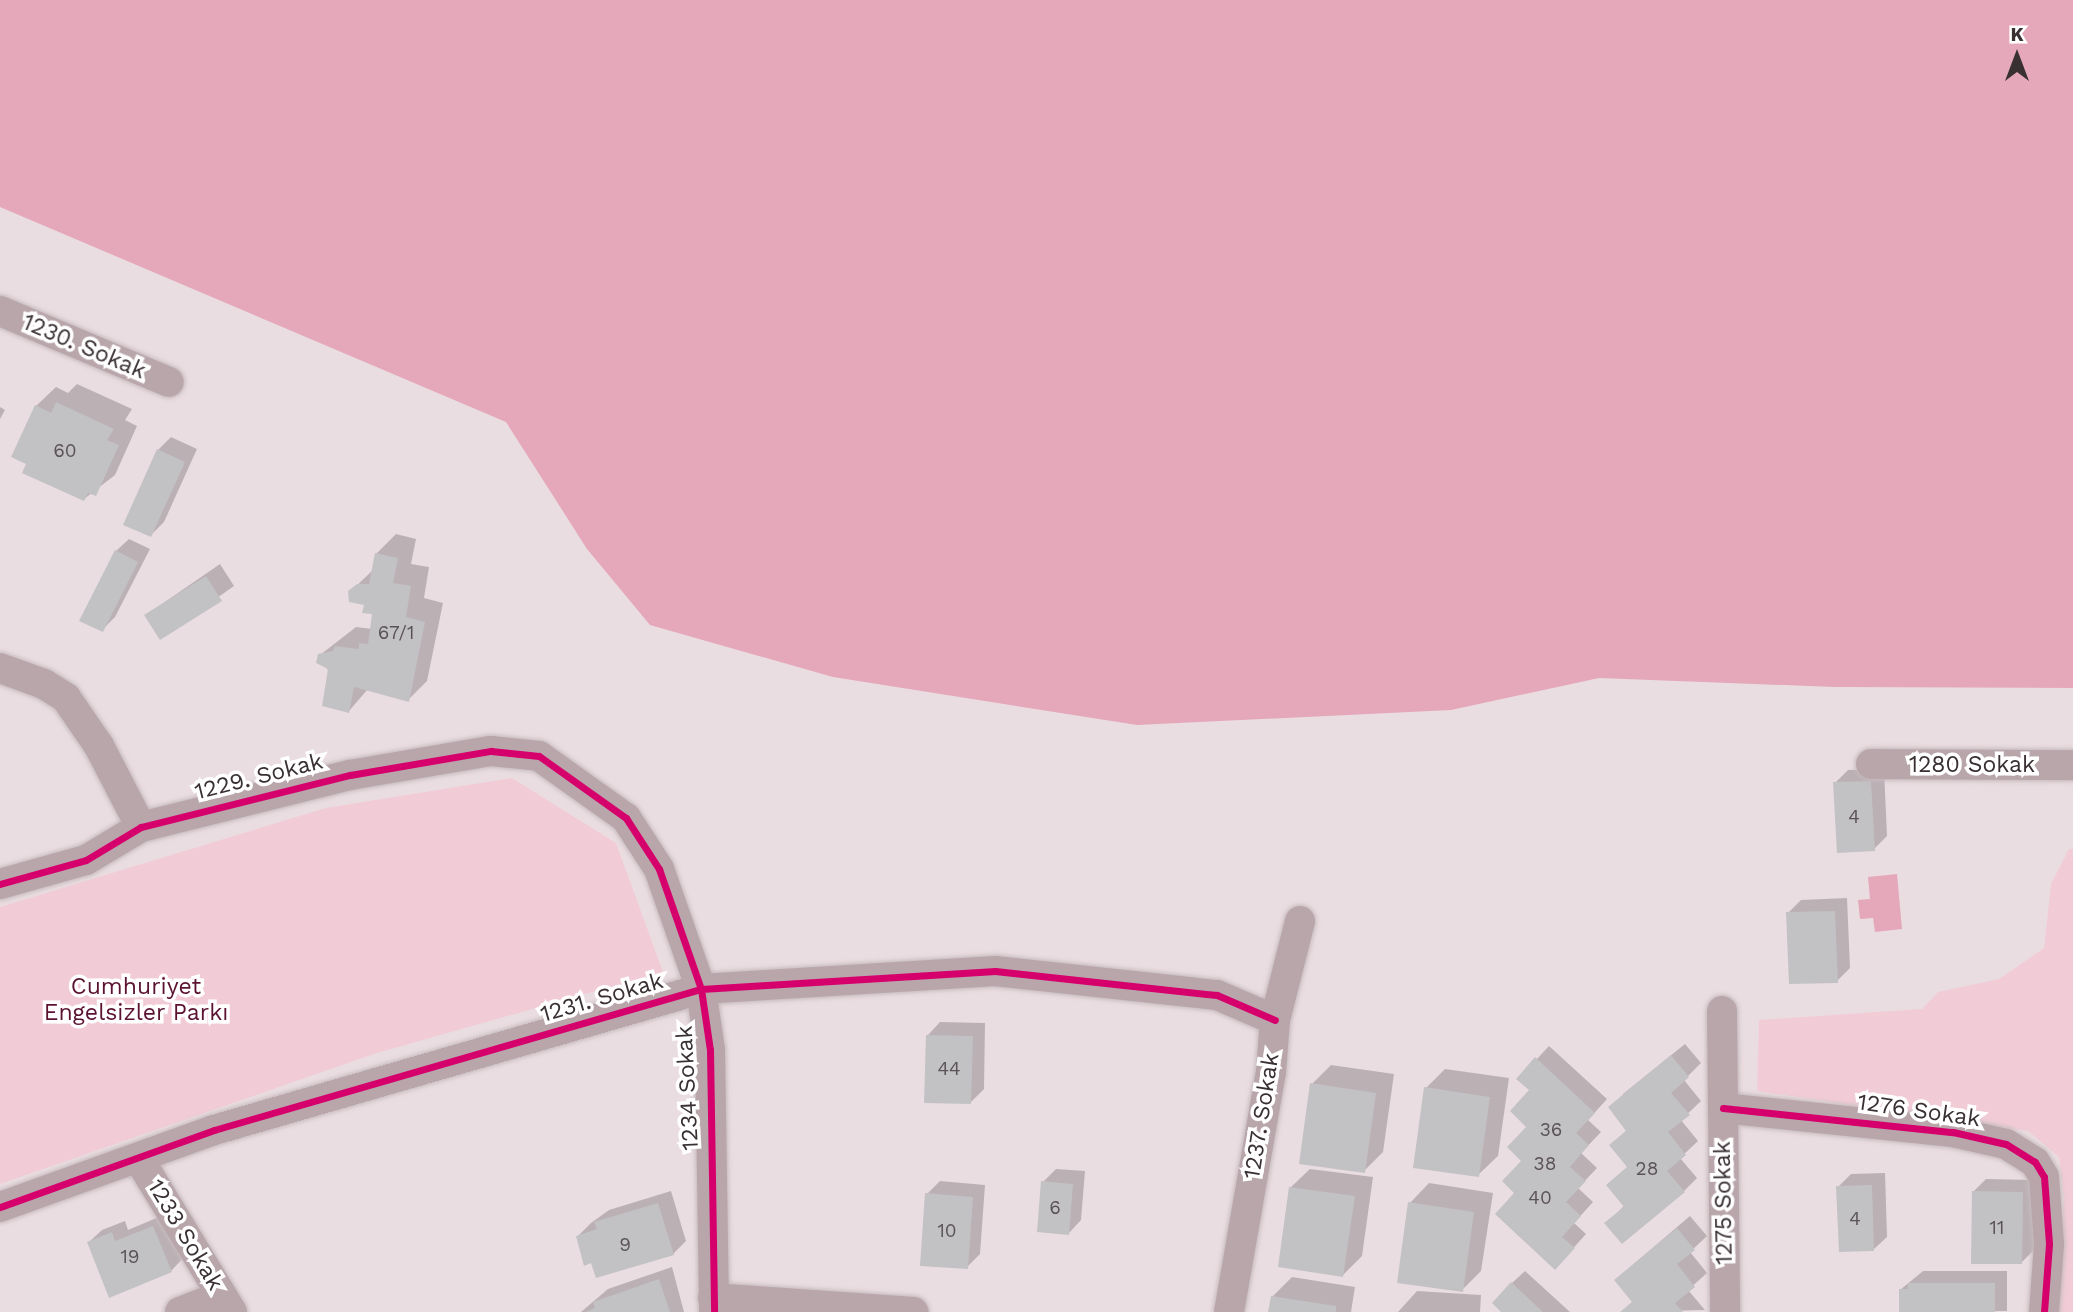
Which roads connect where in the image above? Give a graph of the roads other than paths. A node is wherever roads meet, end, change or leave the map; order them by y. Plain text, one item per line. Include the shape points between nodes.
1 (0, 311) edge
2 (169, 382) dead end
3 (0, 668) edge
4 (539, 756) joint
5 (1871, 764) dead end
6 (2073, 765) edge
7 (141, 827) junction
8 (0, 884) edge
9 (1300, 921) dead end
10 (701, 989) junction
11 (1722, 1011) dead end
12 (1275, 1020) junction
13 (1723, 1108) junction
14 (139, 1159) junction
15 (0, 1207) edge
16 (227, 1304) edge
17 (713, 1305) edge
18 (180, 1312) edge
19 (914, 1312) edge
20 (1228, 1312) edge
21 (1726, 1312) edge
22 (2044, 1312) edge

1 - 2 street, 1230. Sokak
3 - 7 street via 44,684 66,698 99,746
4 - 7 street, 1229. Sokak via 491,751 350,775
4 - 10 street, 1234 Sokak via 626,818 659,869
5 - 6 street, 1280 Sokak
7 - 8 street, 1229. Sokak via 86,860
9 - 12 street, 1237. Sokak
10 - 12 street, 1231. Sokak via 995,971 1217,995
10 - 14 street, 1231. Sokak via 215,1130
10 - 17 street, 1234 Sokak via 710,1050
11 - 13 street, 1275 Sokak
12 - 20 street, 1237. Sokak via 1271,1072
13 - 21 street, 1275 Sokak
13 - 22 street, 1276 Sokak via 1953,1132 2006,1144 2035,1162 2044,1177 2049,1244
14 - 15 street, 1231. Sokak
14 - 16 street, 1233 Sokak
16 - 18 street
17 - 19 street

